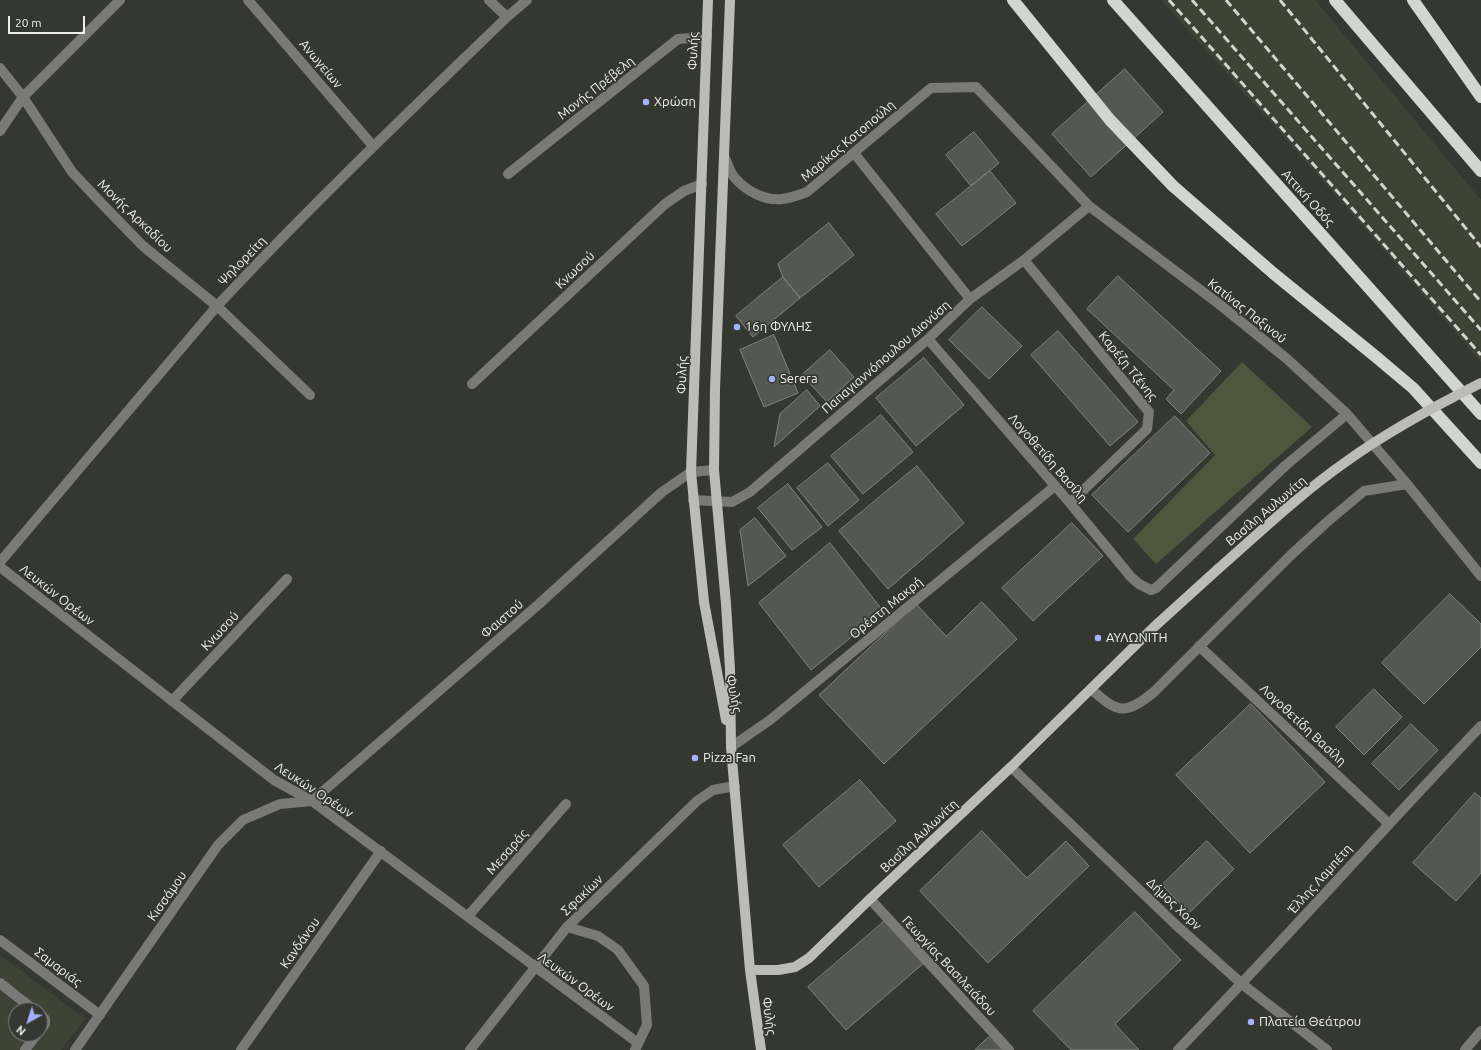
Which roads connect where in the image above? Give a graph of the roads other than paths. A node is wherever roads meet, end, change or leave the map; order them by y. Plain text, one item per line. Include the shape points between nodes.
1 (120, 0) edge
2 (248, 0) edge
3 (489, 0) edge
4 (527, 0) edge
5 (708, 0) edge
6 (730, 0) edge
7 (1013, 0) edge
8 (1113, 0) edge
9 (1335, 0) edge
10 (1412, 0) edge
11 (507, 17) junction
12 (707, 37) junction
13 (0, 68) edge
14 (976, 87) joint
15 (23, 97) junction
16 (1481, 97) edge
17 (0, 131) edge
18 (373, 146) junction
19 (854, 153) junction
20 (725, 158) junction
21 (1481, 170) edge
22 (508, 174) dead end
23 (702, 184) junction
24 (1088, 206) junction
25 (1024, 260) junction
26 (970, 299) junction
27 (217, 306) junction
28 (928, 339) junction
29 (1481, 383) edge
30 (472, 384) dead end
31 (310, 395) dead end
32 (1346, 414) junction
33 (1481, 414) edge
34 (1481, 463) edge
35 (714, 470) junction
36 (691, 472) junction
37 (1407, 484) junction
38 (1055, 486) junction
39 (693, 500) junction
40 (716, 502) junction
41 (1070, 503) junction
42 (0, 562) edge
43 (0, 567) edge
44 (1481, 576) edge
45 (287, 579) dead end
46 (1151, 590) joint
47 (1199, 646) junction
48 (1090, 689) junction
49 (172, 702) junction
50 (1481, 726) edge
51 (731, 747) junction
52 (1011, 767) junction
53 (734, 786) junction
54 (312, 801) junction
55 (566, 804) dead end
56 (1388, 823) junction
57 (381, 851) junction
58 (870, 899) junction
59 (468, 916) junction
60 (567, 927) junction
61 (0, 940) edge
62 (535, 967) junction
63 (750, 970) junction
64 (1242, 984) junction
65 (0, 985) edge
66 (23, 1002) edge
67 (100, 1015) junction
68 (1481, 1031) edge
69 (637, 1047) edge
70 (75, 1050) edge
71 (241, 1050) edge
72 (470, 1050) edge
73 (761, 1050) edge
74 (1009, 1050) edge
75 (1178, 1050) edge
76 (1327, 1050) edge
77 (1465, 1050) edge

1 - 15 street
2 - 18 street, Ανωγείων
3 - 11 street
4 - 11 street, Ψηλορείτη
5 - 12 main road, Φυλής
6 - 20 main road, Φυλής
7 - 34 highway via 1110,120 1173,186 1273,273 1413,388
8 - 33 highway, Αττική Οδός
9 - 21 highway
10 - 16 highway
11 - 18 street, Ψηλορείτη
12 - 22 street, Μονής Πρέβελη via 678,39
12 - 23 main road, Φυλής
13 - 15 street, Μονής Αρκαδίου
14 - 19 street, Μαρίκας Κοτοπούλη via 931,88
14 - 24 street, Κατίνας Παξινού
15 - 17 street
15 - 27 street, Μονής Αρκαδίου via 72,172 143,246
18 - 27 street, Ψηλορείτη
19 - 20 street, Μαρίκας Κοτοπούλη via 806,192 782,199 763,197 748,190 734,178
19 - 26 street
20 - 35 main road, Φυλής
23 - 30 street, Κνωσού via 684,191 665,204
23 - 36 main road, Φυλής
24 - 25 street, Παπαγιαννόπουλου Διονύση
24 - 32 street, Κατίνας Παξινού via 1286,358
25 - 26 street, Παπαγιαννόπουλου Διονύση
25 - 41 street, Καρέζη Τζένης via 1149,412 1147,429
26 - 28 street, Παπαγιαννόπουλου Διονύση
27 - 31 street, Μονής Αρκαδίου
27 - 42 street, Ψηλορείτη
28 - 38 street, Λογοθετίδη Βασίλη
28 - 40 street, Παπαγιαννόπουλου Διονύση via 750,492 732,502
29 - 48 main road, Βασίλη Αυλωνίτη, bridge via 1408,422 1346,461 1290,505 1218,569
32 - 37 street, Κατίνας Παξινού
32 - 46 street, Βασίλη Αυλωνίτη via 1285,466
35 - 36 street, Φαιστού
35 - 40 main road, Φυλής
36 - 39 main road, Φυλής
36 - 54 street, Φαιστού via 662,492 539,604
37 - 44 street, Κατίνας Παξινού
37 - 47 street via 1364,491 1327,522
38 - 41 street, Λογοθετίδη Βασίλη
38 - 51 street, Ορέστη Μακρή via 770,720
39 - 40 street, Παπαγιαννόπουλου Διονύση
39 - 51 main road, Φυλής via 704,602
40 - 51 main road, Φυλής via 730,668
41 - 46 street, Λογοθετίδη Βασίλη via 1131,577 1138,584
43 - 49 street, Λευκών Ορέων
45 - 49 street, Κνωσού
47 - 48 street via 1154,692 1129,709 1108,704
47 - 56 street, Λογοθετίδη Βασίλη
48 - 52 main road, Βασίλη Αυλωνίτη
49 - 54 street, Λευκών Ορέων via 274,780
50 - 56 street, Έλλης Λαμπέτη
51 - 53 main road, Φυλής
52 - 58 main road, Βασίλη Αυλωνίτη
52 - 64 street, Δήμος Χορν via 1175,924
53 - 60 street, Σφακίων via 713,790 696,801
53 - 63 main road, Φυλής
54 - 57 street, Λευκών Ορέων
54 - 67 street, Κισσάμου via 280,804 243,820 218,845
55 - 59 street, Μεσαράς
56 - 64 street, Έλλης Λαμπέτη
57 - 59 street, Λευκών Ορέων
57 - 71 street, Κανδάνου
58 - 63 main road, Βασίλη Αυλωνίτη via 809,958 795,967
58 - 74 street, Γεωργίας Βασιλειάδου
59 - 62 street, Λευκών Ορέων
60 - 62 street, Σφακίων
60 - 69 street via 598,936 618,950 644,986 647,1025
61 - 67 street, Σαμαριάς
62 - 69 street, Λευκών Ορέων
62 - 72 street, Σφακίων
63 - 73 main road, Φυλής
64 - 75 street, Έλλης Λαμπέτη
64 - 76 street, Δήμος Χορν
65 - 66 street
67 - 70 street, Κισσάμου
68 - 77 street

